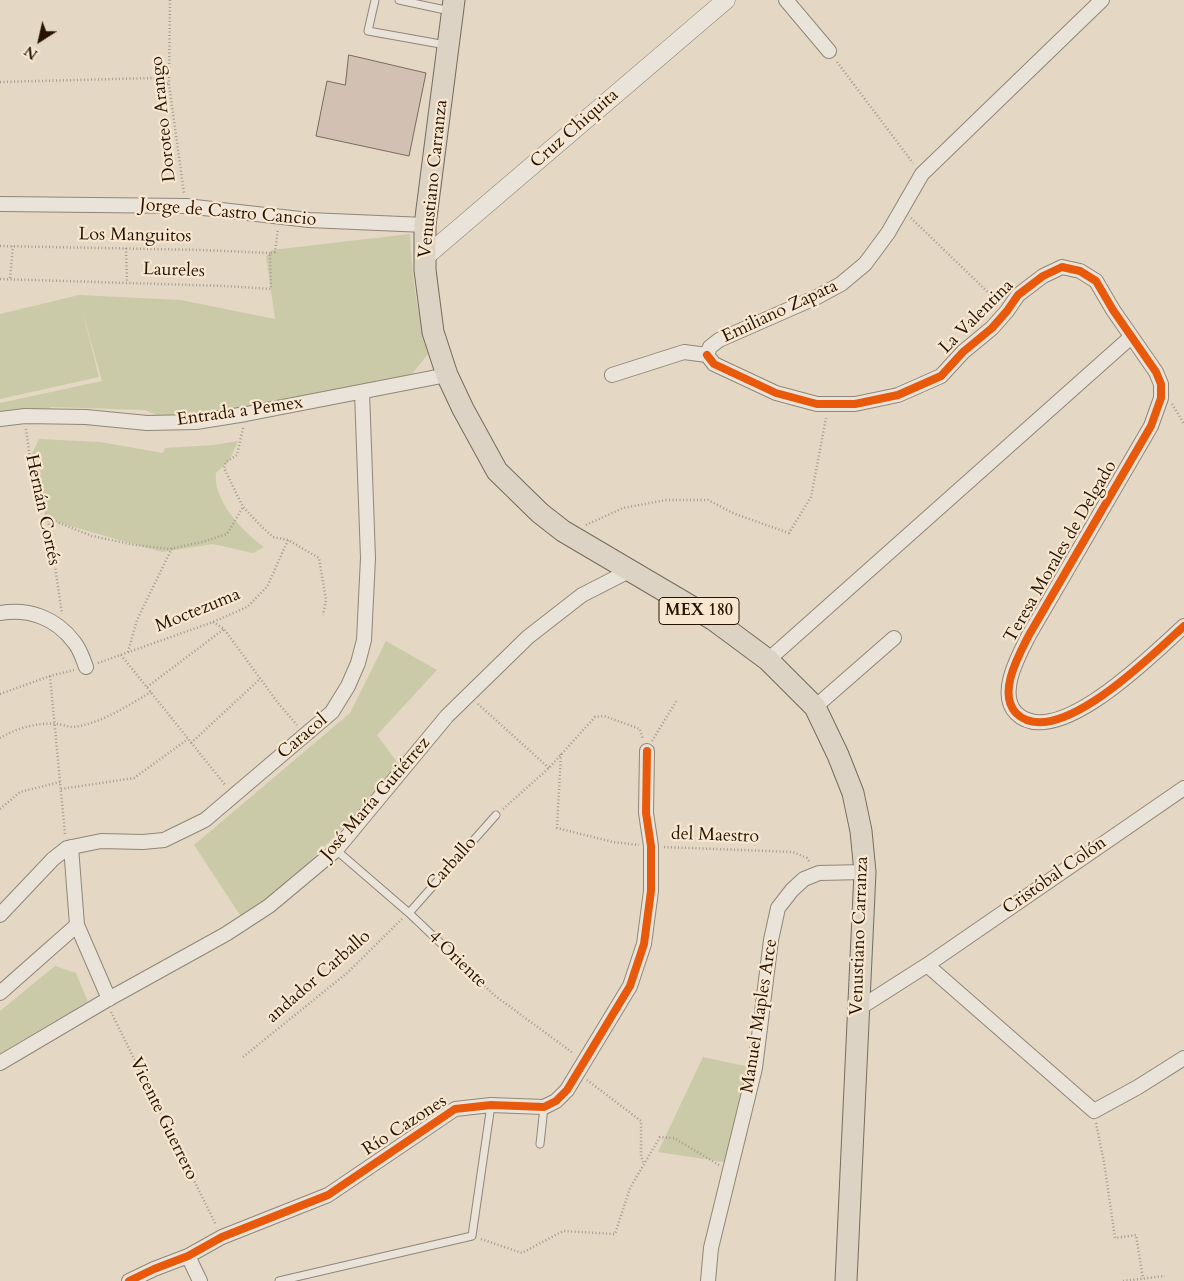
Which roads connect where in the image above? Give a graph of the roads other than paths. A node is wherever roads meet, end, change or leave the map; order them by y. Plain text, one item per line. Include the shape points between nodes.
1 (375, 0) edge
2 (399, 0) edge
3 (726, 0) edge
4 (786, 0) edge
5 (1102, 0) edge
6 (454, 6) edge
7 (449, 46) junction
8 (829, 51) road end
9 (0, 204) edge
10 (425, 225) junction
11 (424, 258) junction
12 (1131, 336) junction
13 (707, 354) junction
14 (448, 375) junction
15 (612, 375) dead end
16 (362, 392) junction
17 (0, 419) edge
18 (629, 572) junction
19 (0, 613) edge
20 (1184, 626) edge
21 (894, 638) dead end
22 (768, 660) junction
23 (86, 667) road end
24 (815, 708) junction
25 (647, 751) road end
26 (1184, 788) edge
27 (496, 815) road end
28 (69, 848) junction
29 (336, 850) junction
30 (865, 872) junction
31 (409, 913) junction
32 (0, 915) edge
33 (77, 925) junction
34 (450, 952) road end
35 (927, 965) junction
36 (0, 994) edge
37 (107, 1000) junction
38 (858, 1009) junction
39 (1184, 1058) edge
40 (0, 1063) edge
41 (491, 1105) junction
42 (544, 1107) junction
43 (540, 1144) dead end
44 (188, 1256) junction
45 (129, 1281) edge
46 (200, 1281) edge
47 (278, 1281) edge
48 (708, 1281) edge
49 (846, 1281) edge

1 - 7 lane via 368,31
2 - 6 lane
3 - 11 street, Cruz Chiquita
4 - 8 street
5 - 13 street, Emiliano Zapata via 922,174 866,264 817,298 719,340
6 - 7 main road, Venustiano Carranza / MEX 180
7 - 10 main road, Venustiano Carranza / MEX 180
9 - 10 street, Jorge de Castro Cancio via 186,206 308,220
10 - 11 main road, Venustiano Carranza / MEX 180
11 - 14 main road, Venustiano Carranza / MEX 180 via 433,332
12 - 13 street, La Valentina via 1096,281 1080,271 1062,267 1043,276 1018,295 992,328 963,352 942,376 898,395 855,404 817,404 776,393 714,364
12 - 20 street, Teresa Morales de Delgado via 1156,372 1161,384 1161,398 1151,426 1029,635 1014,666 1008,691 1010,703 1026,720 1041,724 1060,719 1083,708 1124,680
12 - 22 street
13 - 15 street, Emiliano Zapata via 684,352
14 - 16 street, Entrada a Pemex
14 - 18 main road, Venustiano Carranza / MEX 180 via 497,471 563,531
16 - 17 street, Entrada a Pemex via 196,422 147,423 25,416
16 - 28 street, Caracol via 368,558 364,640 348,686 332,712 205,820 164,840 102,841
18 - 22 main road, Venustiano Carranza / MEX 180 via 714,620
18 - 29 street, José María Gutiérrez via 582,595 528,637 447,716
19 - 23 street via 39,614 75,643
21 - 24 street
22 - 24 main road, Venustiano Carranza / MEX 180
24 - 30 main road, Venustiano Carranza / MEX 180 via 853,793
25 - 42 street via 646,813 651,846 651,891 644,944 630,986 567,1090
26 - 35 street, Cristóbal Colón
27 - 31 lane, Carballo
28 - 32 street, Caracol via 52,859
28 - 33 street
29 - 31 lane, 4 Oriente
29 - 37 street, José María Gutiérrez via 269,906 226,934
30 - 38 main road, Venustiano Carranza / MEX 180
30 - 48 street, Manuel Maples Arce via 818,874 804,878 778,908 755,1068 711,1248
31 - 34 lane, 4 Oriente
33 - 36 street
33 - 37 street
35 - 38 street, Cristóbal Colón
35 - 39 street via 1094,1111
37 - 40 street, José María Gutiérrez
38 - 49 main road, Venustiano Carranza / MEX 180
41 - 42 street, Río Cazones
41 - 44 street, Río Cazones via 455,1109 328,1196 222,1237
41 - 47 lane via 472,1236
42 - 43 lane
44 - 45 street, Río Cazones
44 - 46 street

